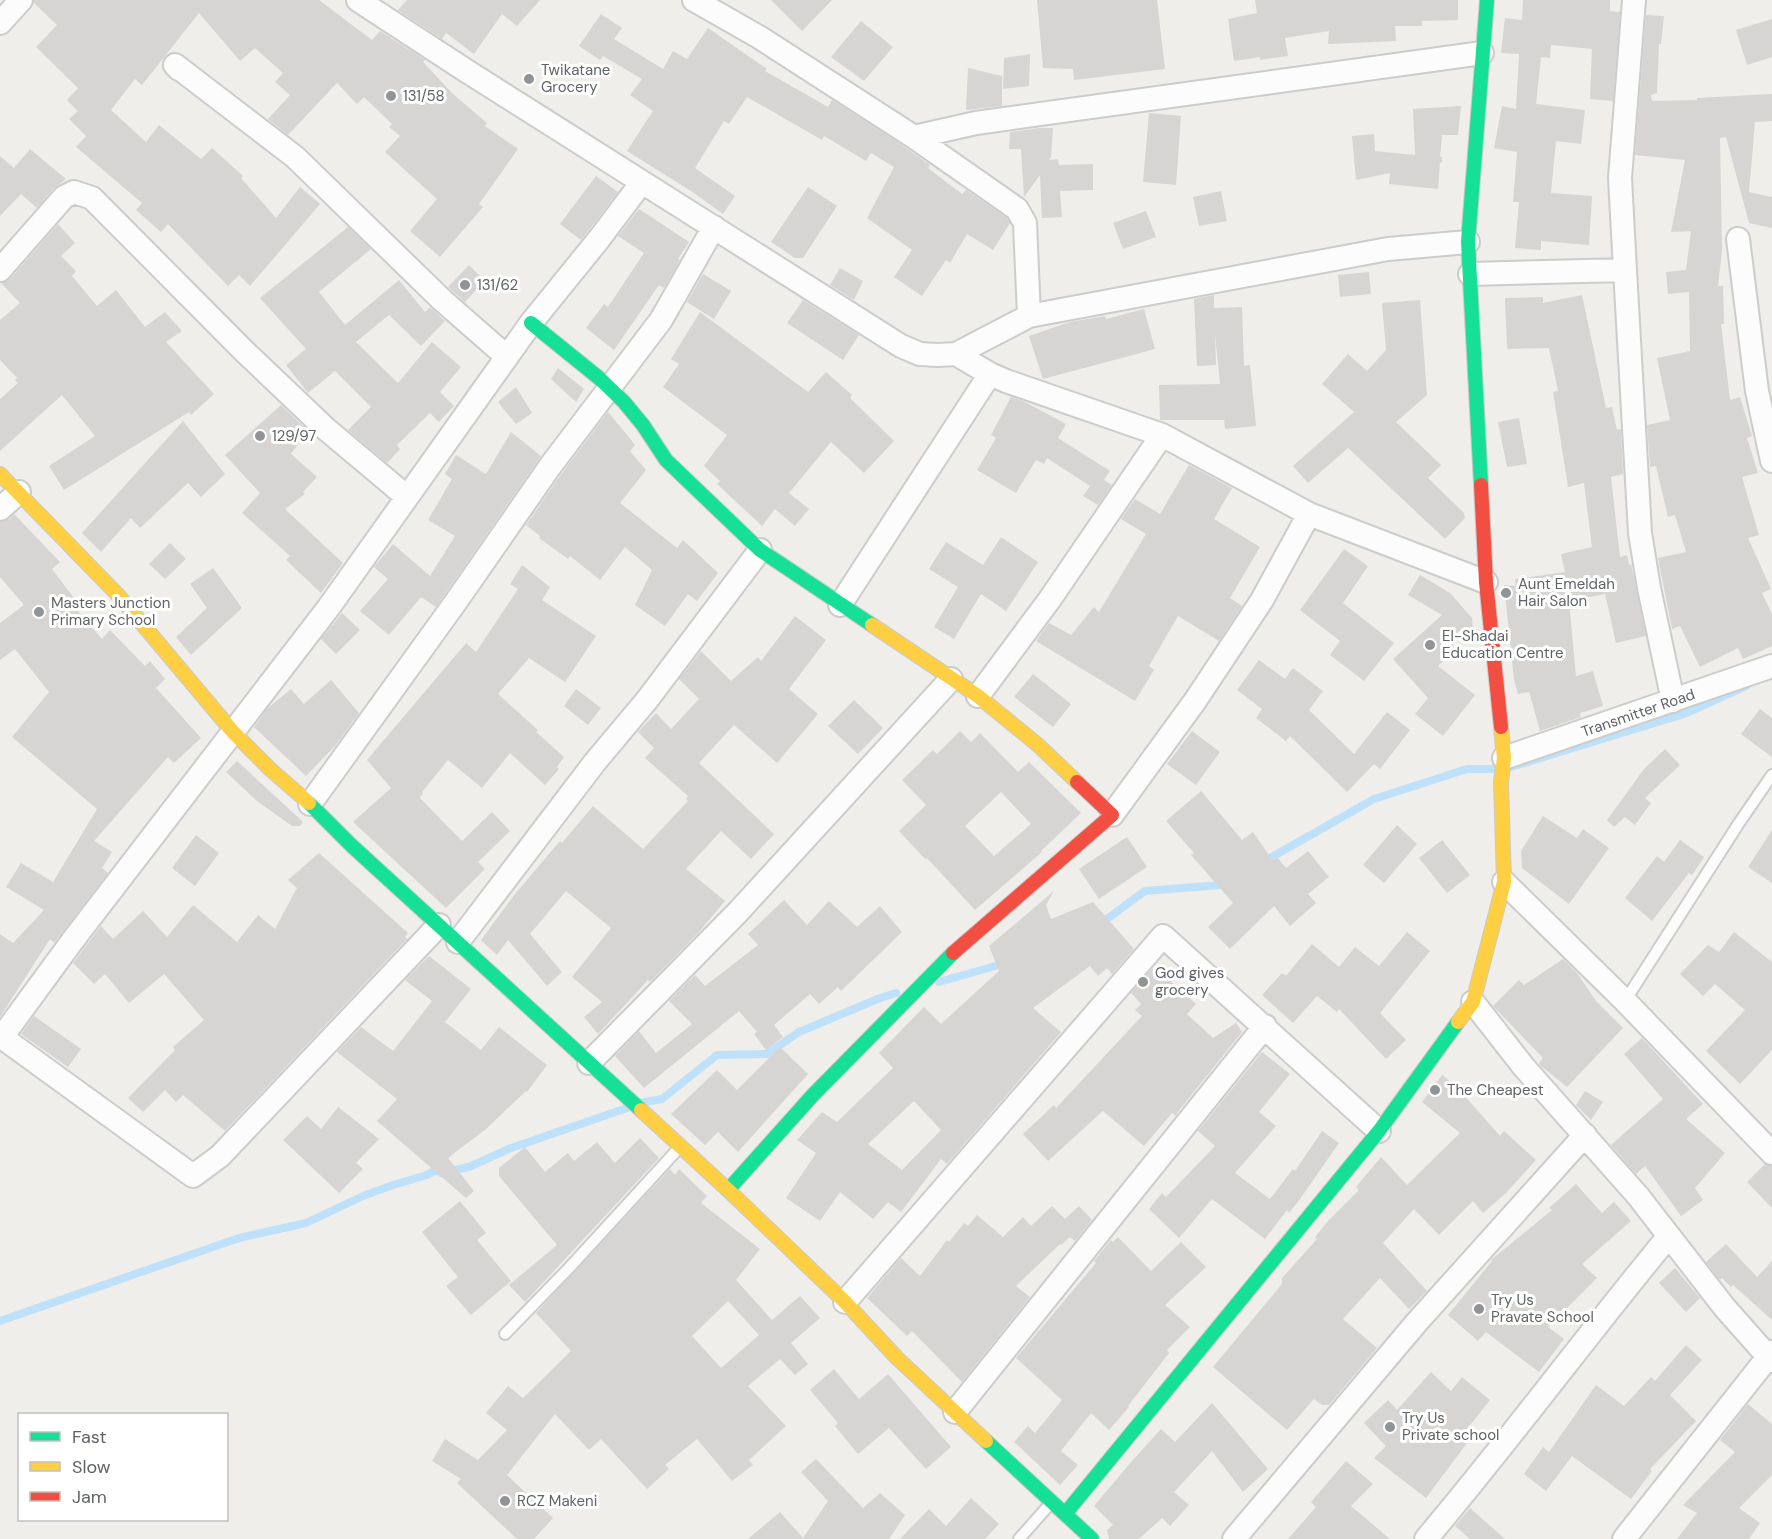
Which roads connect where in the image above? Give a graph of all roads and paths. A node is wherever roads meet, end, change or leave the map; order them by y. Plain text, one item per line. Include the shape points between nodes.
1 (21, 0) edge
2 (358, 0) edge
3 (694, 0) edge
4 (1487, 0) edge
5 (1635, 0) edge
6 (0, 22) edge
7 (1482, 53) junction
8 (179, 69) dead end
9 (914, 137) junction
10 (642, 182) junction
11 (714, 227) junction
12 (1738, 239) dead end
13 (1468, 242) junction
14 (0, 270) edge
15 (1625, 270) junction
16 (1470, 274) junction
17 (1029, 316) junction
18 (531, 322) junction
19 (956, 354) junction
20 (506, 356) junction
21 (990, 374) junction
22 (609, 388) junction
23 (1162, 435) junction
24 (1772, 460) edge
25 (0, 474) edge
26 (19, 492) junction
27 (407, 497) junction
28 (0, 509) edge
29 (1309, 514) junction
30 (760, 550) junction
31 (1486, 582) junction
32 (840, 605) junction
33 (1772, 666) edge
34 (951, 679) junction
35 (978, 696) junction
36 (1673, 701) junction
37 (234, 732) junction
38 (1504, 758) junction
39 (1772, 776) edge
40 (310, 804) junction
41 (1112, 815) junction
42 (1504, 882) junction
43 (439, 925) junction
44 (458, 942) junction
45 (1625, 1001) junction
46 (1473, 1002) junction
47 (1265, 1026) junction
48 (1, 1036) edge
49 (589, 1063) junction
50 (1379, 1131) junction
51 (1586, 1135) junction
52 (680, 1146) junction
53 (1772, 1154) edge
54 (728, 1190) junction
55 (1668, 1237) junction
56 (845, 1302) junction
57 (505, 1334) dead end
58 (1771, 1356) edge
59 (955, 1412) junction
60 (1052, 1502) junction
61 (1065, 1514) junction
62 (1019, 1539) edge
63 (1092, 1539) edge
64 (1234, 1539) edge
65 (1426, 1539) edge
66 (1624, 1539) edge

1 - 6 street
2 - 10 street
3 - 9 street
4 - 7 street
5 - 15 street via 1620,178
7 - 9 street via 976,123
7 - 13 street
8 - 20 street via 175,65 295,157 442,300
9 - 17 street via 1022,216
10 - 11 street
10 - 18 street
11 - 19 street via 901,346 920,354
11 - 22 street via 661,320
12 - 24 street via 1757,391
13 - 16 street
13 - 17 street via 1388,249
14 - 27 street via 64,197 74,192 92,198 243,350
15 - 16 street
15 - 36 street via 1640,533
16 - 31 street
17 - 19 street
18 - 20 street
18 - 22 street
19 - 21 street
20 - 27 street
21 - 23 street
21 - 32 street
22 - 30 street via 647,428 666,460
22 - 40 street
23 - 29 street
23 - 35 street
25 - 26 street
26 - 28 street
26 - 37 street via 117,594
27 - 37 street
29 - 31 street
29 - 41 street via 1262,600
30 - 32 street
30 - 44 street
31 - 38 street
32 - 34 street
33 - 36 street, Transmitter Road
34 - 35 street
34 - 49 street via 738,912
35 - 41 street via 1038,745
36 - 38 street, Transmitter Road
37 - 40 street
37 - 48 street
38 - 42 street
39 - 45 lane
40 - 43 street
41 - 54 street via 945,960 813,1095
42 - 45 street
42 - 46 street
43 - 44 street
43 - 48 street via 220,1156 193,1176
44 - 49 street
45 - 53 street
46 - 50 street
46 - 51 street via 1523,1066
47 - 50 street
47 - 56 street via 1163,936
47 - 59 street
49 - 52 street
50 - 61 street
51 - 55 street
51 - 64 street via 1417,1322
52 - 54 street
52 - 57 lane
54 - 56 street
55 - 58 street via 1725,1308
55 - 65 street via 1491,1463
56 - 59 street
58 - 66 street
59 - 60 street
60 - 61 street
60 - 62 lane
61 - 63 street

